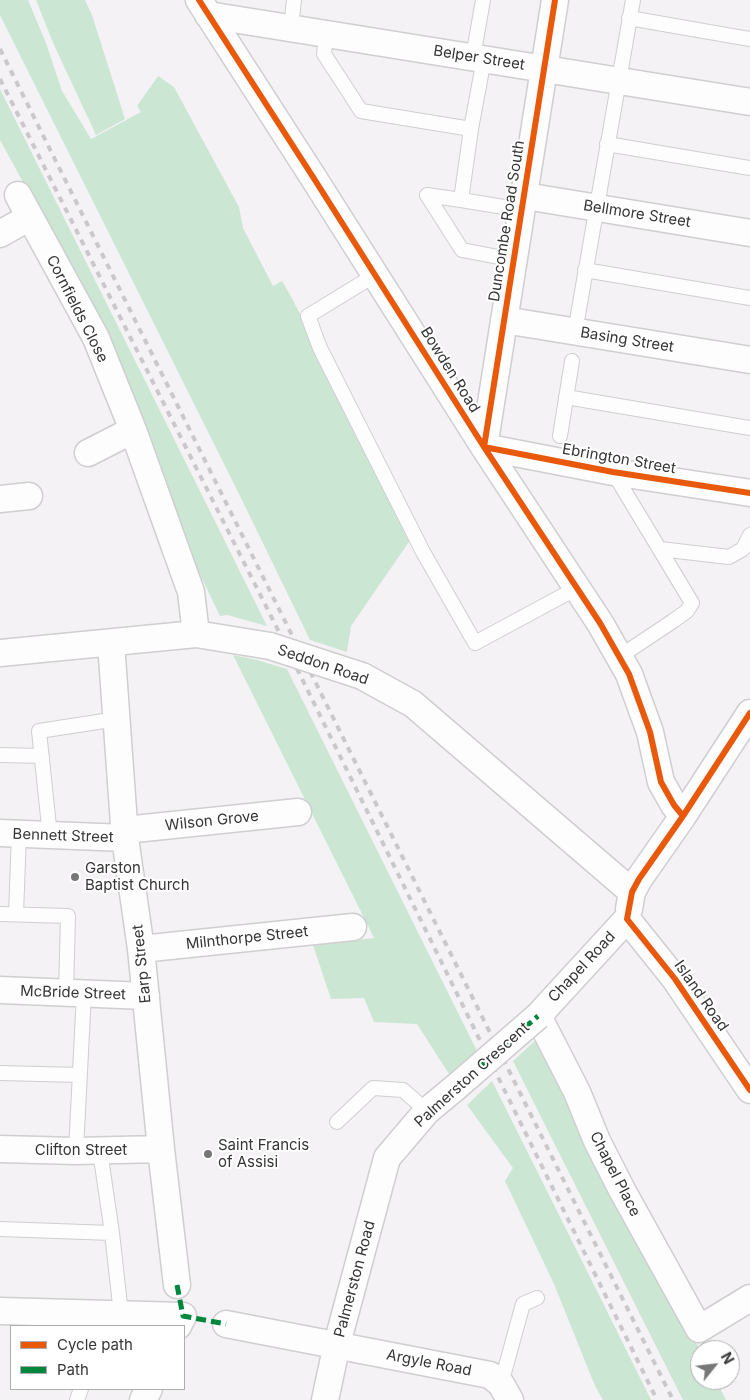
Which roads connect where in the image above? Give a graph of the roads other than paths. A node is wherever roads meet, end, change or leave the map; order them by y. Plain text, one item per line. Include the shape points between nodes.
1 (294, 0) edge
2 (483, 0) edge
3 (555, 0) edge
4 (633, 0) edge
5 (204, 8) edge
6 (629, 18) junction
7 (291, 28) junction
8 (326, 34) junction
9 (750, 39) edge
10 (479, 58) junction
11 (543, 68) junction
12 (618, 81) junction
13 (750, 102) edge
14 (470, 128) junction
15 (607, 144) junction
16 (750, 168) edge
17 (18, 194) dead end
18 (461, 200) junction
19 (524, 203) junction
20 (596, 208) junction
21 (30, 217) junction
22 (750, 233) edge
23 (0, 234) edge
24 (514, 260) junction
25 (586, 270) junction
26 (375, 275) junction
27 (750, 298) edge
28 (504, 320) junction
29 (575, 332) junction
30 (750, 360) edge
31 (572, 361) dead end
32 (566, 397) junction
33 (750, 428) edge
34 (133, 430) junction
35 (560, 436) dead end
36 (484, 447) junction
37 (88, 453) dead end
38 (613, 472) junction
39 (750, 492) edge
40 (29, 496) dead end
41 (0, 499) edge
42 (750, 535) edge
43 (660, 549) junction
44 (577, 588) junction
45 (196, 634) junction
46 (111, 643) junction
47 (0, 653) edge
48 (619, 657) junction
49 (117, 720) junction
50 (747, 723) edge
51 (0, 755) edge
52 (42, 756) junction
53 (298, 812) dead end
54 (683, 816) junction
55 (9, 834) edge
56 (125, 834) junction
57 (50, 836) junction
58 (632, 892) junction
59 (0, 914) edge
60 (16, 914) junction
61 (627, 919) junction
62 (353, 928) dead end
63 (141, 949) junction
64 (0, 990) edge
65 (75, 993) junction
66 (146, 996) junction
67 (538, 1016) junction
68 (0, 1073) edge
69 (80, 1075) junction
70 (750, 1090) edge
71 (427, 1111) junction
72 (337, 1122) dead end
73 (0, 1149) edge
74 (161, 1149) junction
75 (88, 1151) junction
76 (387, 1158) joint
77 (0, 1229) edge
78 (112, 1233) junction
79 (177, 1285) dead end
80 (536, 1298) dead end
81 (750, 1298) edge
82 (0, 1311) edge
83 (110, 1318) edge
84 (181, 1321) edge
85 (226, 1324) dead end
86 (337, 1344) junction
87 (505, 1392) edge
88 (325, 1400) edge

1 - 7 lane
2 - 10 lane
3 - 11 street, Duncombe Road South
4 - 6 lane
5 - 7 street, Belper Street
5 - 26 street, Bowden Road
6 - 9 lane
6 - 12 lane
7 - 8 street, Belper Street
8 - 10 street, Belper Street
8 - 14 lane via 324,54 361,111
10 - 11 street, Belper Street
10 - 14 lane
11 - 12 street, Belper Street
11 - 19 street, Duncombe Road South
12 - 13 street, Belper Street
12 - 15 lane
14 - 18 lane
15 - 16 lane
15 - 20 lane
17 - 21 street, Cornfields Close
18 - 19 lane
18 - 24 lane via 427,196 462,250
19 - 20 street, Bellmore Street
19 - 24 street, Duncombe Road South
20 - 22 street, Bellmore Street
20 - 25 lane
21 - 23 street
21 - 34 street, Cornfields Close via 96,338
24 - 28 street, Duncombe Road South
25 - 27 lane
25 - 29 lane
26 - 36 street, Bowden Road
26 - 44 lane via 308,316 320,348 423,552 475,643
28 - 29 street, Basing Street
28 - 36 street, Duncombe Road South
29 - 30 street, Basing Street
31 - 32 lane
32 - 33 lane
32 - 35 lane
34 - 37 street
34 - 45 street, Cornfields Close via 191,592
36 - 38 street, Ebrington Street
36 - 44 street, Bowden Road
38 - 39 street, Ebrington Street
38 - 43 lane
40 - 41 street
42 - 43 lane via 743,549 729,557
43 - 48 lane via 692,603 673,622
44 - 48 street, Bowden Road
45 - 46 street, Seddon Road
45 - 58 street, Seddon Road, bridge via 270,646 362,676 413,704
46 - 47 street, Seddon Road
46 - 49 street, Earp Street
48 - 54 street, Bowden Road via 629,674 650,732 661,782
49 - 52 lane via 39,731
49 - 56 street, Earp Street
50 - 54 street
51 - 52 lane
52 - 57 lane
53 - 56 street, Wilson Grove
54 - 58 street
55 - 57 street, Bennett Street
55 - 60 lane
56 - 57 street, Bennett Street
56 - 63 street, Earp Street
58 - 61 street
59 - 60 lane
60 - 65 lane via 68,916
61 - 67 street, Chapel Road
61 - 70 street, Island Road via 675,979
62 - 63 street, Milnthorpe Street
63 - 66 street, Earp Street
64 - 65 street, McBride Street
65 - 66 street, McBride Street
65 - 69 lane
66 - 74 street, Earp Street
67 - 71 street, Palmerston Crescent, bridge
67 - 81 street, Chapel Place via 577,1092 609,1165 699,1329
68 - 69 lane
69 - 75 lane
71 - 72 lane via 403,1090 373,1088
71 - 76 street, Palmerston Crescent
73 - 75 street, Clifton Street
74 - 75 street, Clifton Street
74 - 79 street, Earp Street
75 - 78 lane
76 - 86 street, Palmerston Road
77 - 78 lane
78 - 83 lane
80 - 87 lane via 523,1304
82 - 83 street
83 - 84 street
85 - 86 street, Argyle Road
86 - 87 street, Argyle Road via 490,1375
86 - 88 street, Palmerston Road

